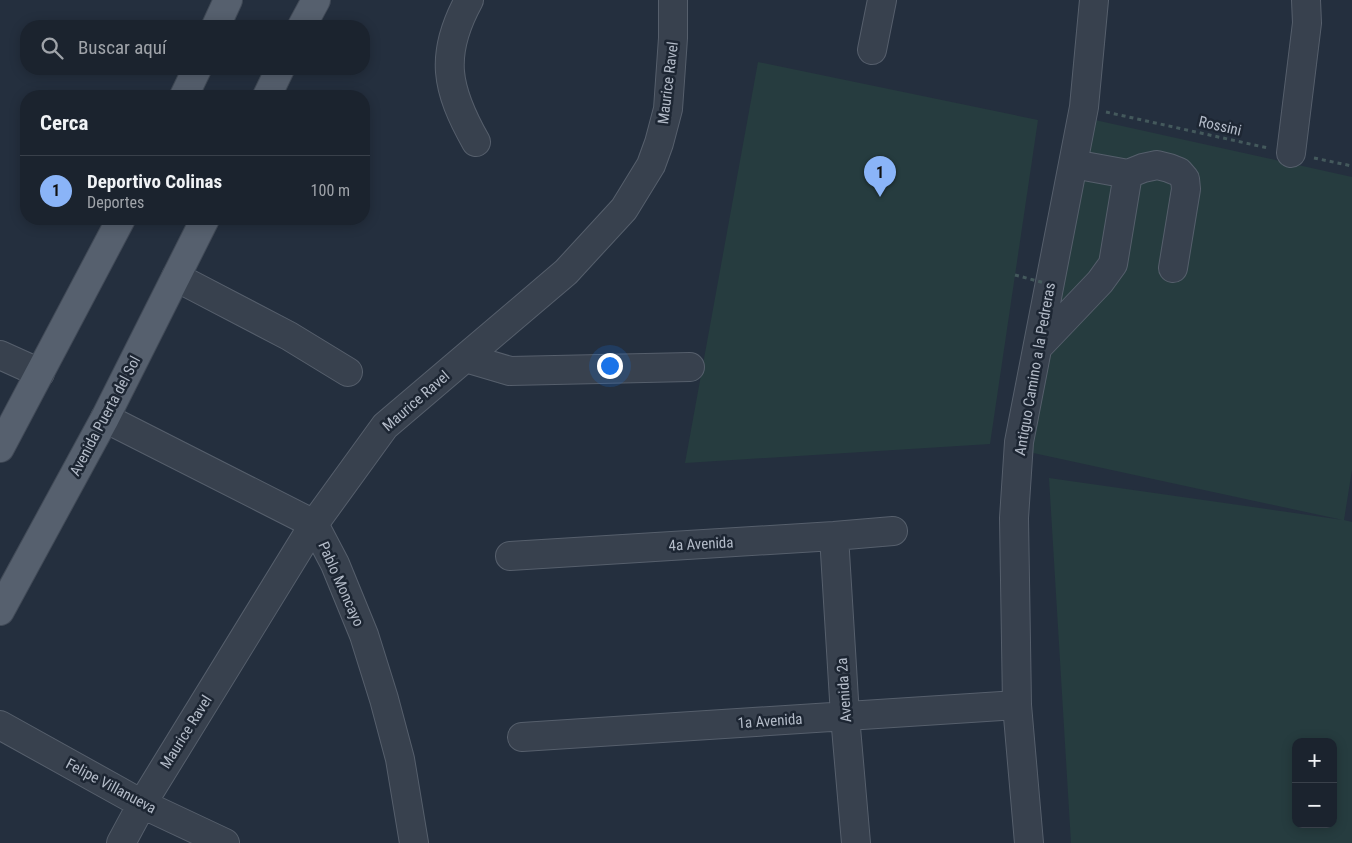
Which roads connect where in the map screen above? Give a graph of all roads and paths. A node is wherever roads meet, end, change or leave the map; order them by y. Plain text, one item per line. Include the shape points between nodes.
1 (228, 0) edge
2 (303, 0) edge
3 (316, 0) edge
4 (469, 0) edge
5 (673, 0) edge
6 (882, 0) edge
7 (1094, 0) edge
8 (1306, 0) edge
9 (219, 20) edge
10 (301, 20) edge
11 (304, 20) edge
12 (872, 50) dead end
13 (194, 75) edge
14 (277, 75) edge
15 (187, 90) edge
16 (269, 90) edge
17 (1084, 107) junction
18 (476, 142) dead end
19 (1291, 153) junction
20 (1073, 164) junction
21 (1352, 166) edge
22 (1128, 174) junction
23 (118, 225) edge
24 (202, 225) edge
25 (1173, 268) dead end
26 (1015, 274) dead end
27 (176, 277) junction
28 (1056, 286) dead end
29 (1038, 347) junction
30 (0, 355) edge
31 (466, 358) junction
32 (690, 366) dead end
33 (348, 372) dead end
34 (40, 373) junction
35 (105, 418) junction
36 (0, 448) edge
37 (314, 524) junction
38 (893, 531) dead end
39 (834, 536) junction
40 (510, 556) dead end
41 (0, 611) edge
42 (1017, 705) junction
43 (845, 716) junction
44 (0, 726) edge
45 (522, 737) dead end
46 (142, 804) junction
47 (121, 843) edge
48 (225, 843) edge
49 (414, 843) edge
50 (856, 843) edge
51 (1029, 843) edge

1 - 9 main road
2 - 10 main road
3 - 11 main road
4 - 18 street via 449,59 450,80 464,121
5 - 31 street, Maurice Ravel via 668,109 651,165 624,209 592,246
6 - 12 street
7 - 17 street, Antiguo Camino a la Pedreras
8 - 19 street via 1307,23
13 - 15 main road
14 - 16 main road
17 - 19 path, Rossini
17 - 20 street, Antiguo Camino a la Pedreras
19 - 21 path, Rossini
20 - 22 street
20 - 29 street, Antiguo Camino a la Pedreras
22 - 25 street via 1157,165 1179,172 1185,179
22 - 29 street via 1113,264
23 - 34 main road
24 - 27 main road, Avenida Puerta del Sol
26 - 28 path, bridge
27 - 33 street via 289,336
27 - 35 main road, Avenida Puerta del Sol
29 - 42 street, Antiguo Camino a la Pedreras via 1020,442 1014,518
30 - 34 street
31 - 32 street via 510,371
31 - 37 street, Maurice Ravel via 385,426
34 - 36 main road
35 - 37 street, Pablo Moncayo
35 - 41 main road, Avenida Puerta del Sol
37 - 46 street, Maurice Ravel
37 - 49 street, Pablo Moncayo via 335,564 364,635 400,759
38 - 39 street, 4a Avenida
39 - 40 street, 4a Avenida
39 - 43 street, Avenida 2a
42 - 43 street, 1a Avenida
42 - 51 street, Antiguo Camino a la Pedreras
43 - 45 street, 1a Avenida
43 - 50 street, Avenida 2a
44 - 46 street, Felipe Villanueva
46 - 47 street, Maurice Ravel
46 - 48 street, Felipe Villanueva

